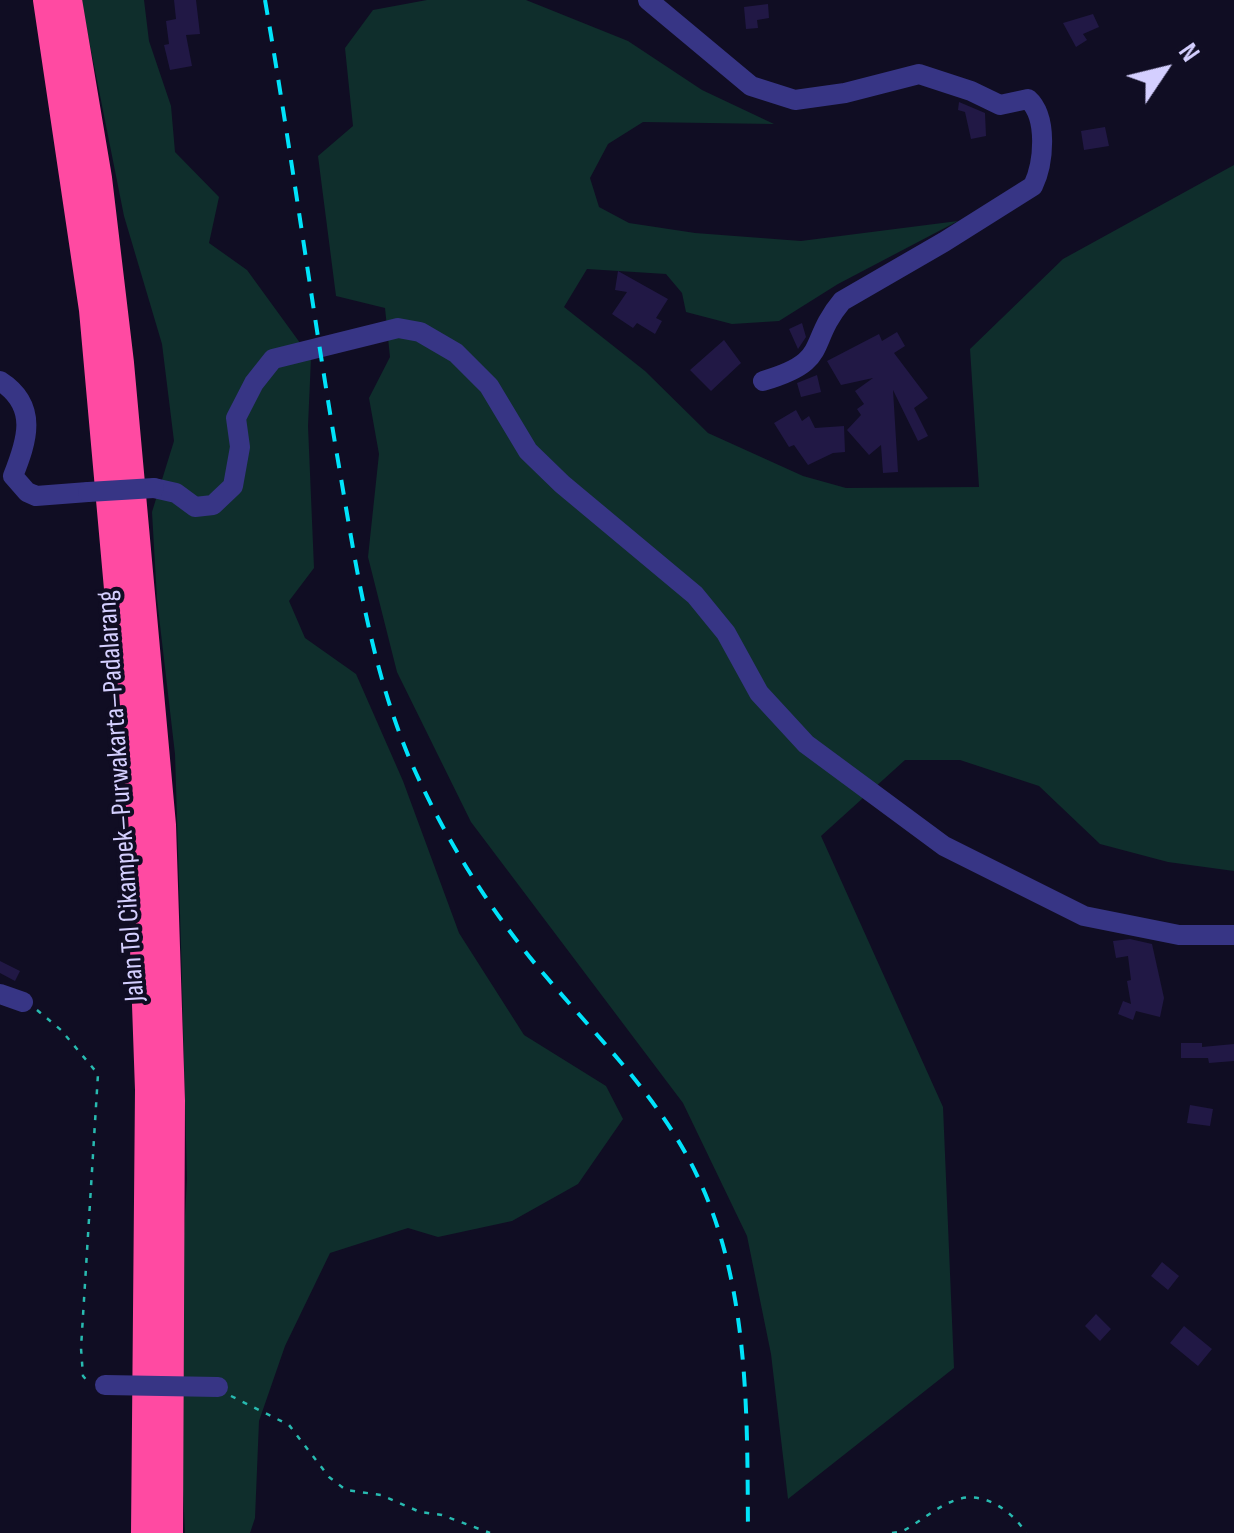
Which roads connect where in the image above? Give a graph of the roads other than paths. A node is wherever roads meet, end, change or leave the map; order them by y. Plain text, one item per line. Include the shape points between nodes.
1 (46, 0) edge
2 (68, 0) edge
3 (648, 0) edge
4 (0, 381) edge
5 (762, 381) dead end
6 (1234, 935) edge
7 (0, 994) edge
8 (23, 1002) road end
9 (104, 1385) road end
10 (218, 1387) road end
11 (145, 1533) edge
12 (168, 1533) edge

1 - 11 highway, Jalan Tol Cikampek–Purwakarta–Padalarang via 93,310 140,834 149,1090
2 - 12 highway, Jalan Tol Cikampek–Purwakarta–Padalarang via 120,363 162,825 171,1101
3 - 5 street via 751,86 795,100 919,74 1000,105 1028,99 1036,108 1040,158 1033,186 842,301 808,361
4 - 6 street, bridge via 21,402 28,430 13,476 36,496 154,488 176,492 195,507 212,505 233,486 240,447 236,418 274,360 398,328 420,332 456,353 489,386 528,451 562,484 695,595 726,632 760,693 806,744 944,846 1084,916 1179,935
7 - 8 street
9 - 10 street, bridge

